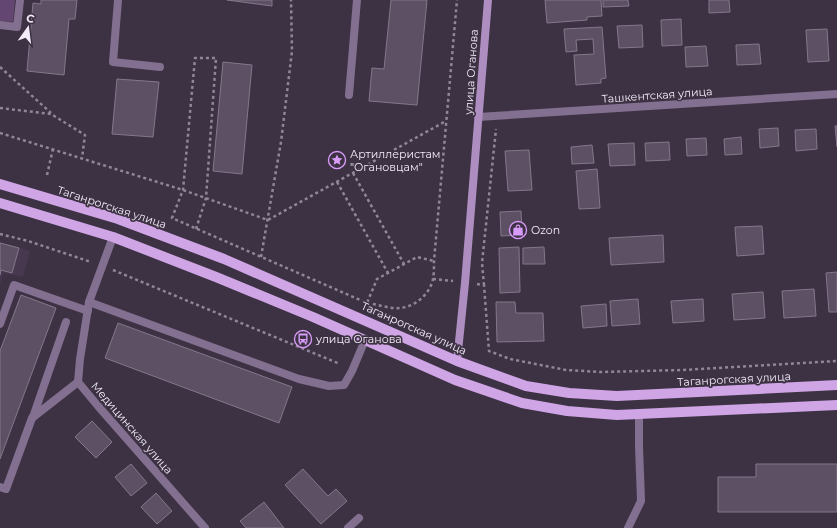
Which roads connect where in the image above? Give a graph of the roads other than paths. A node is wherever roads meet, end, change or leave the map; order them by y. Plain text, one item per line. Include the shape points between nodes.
1 (20, 0) edge
2 (118, 0) edge
3 (357, 0) edge
4 (488, 0) edge
5 (0, 25) edge
6 (160, 67) dead end
7 (837, 94) edge
8 (349, 95) dead end
9 (478, 117) junction
10 (0, 184) edge
11 (0, 203) edge
12 (118, 220) junction
13 (113, 237) junction
14 (89, 302) junction
15 (88, 311) junction
16 (66, 322) dead end
17 (0, 324) edge
18 (365, 340) junction
19 (457, 361) junction
20 (455, 380) junction
21 (78, 382) junction
22 (837, 385) edge
23 (837, 405) edge
24 (640, 414) junction
25 (32, 418) junction
26 (0, 487) edge
27 (359, 518) dead end
28 (205, 528) edge
29 (348, 528) edge
30 (628, 528) edge

1 - 5 street via 17,27
2 - 6 street via 113,62
3 - 8 street
4 - 9 main road, улица Оганова
7 - 9 street, Ташкентская улица
9 - 19 main road, улица Оганова
10 - 12 main road, Таганрогская улица
11 - 13 main road
12 - 13 main road
12 - 19 main road, Таганрогская улица via 224,259
13 - 14 street, Медицинская улица
13 - 18 main road
14 - 15 street, Медицинская улица
14 - 18 street via 299,379 329,386 344,385
15 - 17 street via 14,285
15 - 21 street, Медицинская улица
16 - 25 street
18 - 20 main road
19 - 20 main road
19 - 22 main road, Таганрогская улица via 526,386 569,393 617,396
20 - 24 main road via 522,403 567,411
21 - 25 street
21 - 28 street, Медицинская улица
23 - 24 main road
24 - 30 street via 641,501
25 - 26 street via 6,490
27 - 29 street

